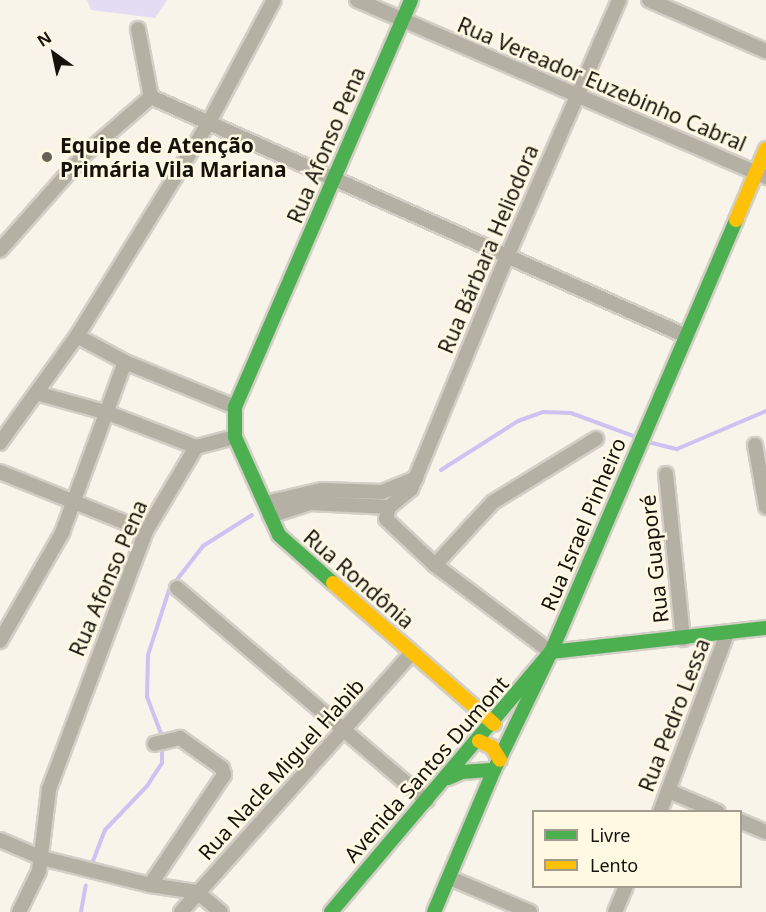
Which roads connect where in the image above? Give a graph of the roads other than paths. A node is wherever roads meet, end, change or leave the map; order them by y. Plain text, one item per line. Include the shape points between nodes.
1 (274, 0) edge
2 (357, 0) edge
3 (411, 0) edge
4 (619, 0) edge
5 (649, 0) edge
6 (401, 21) junction
7 (138, 29) dead end
8 (766, 51) edge
9 (150, 97) junction
10 (576, 97) junction
11 (208, 124) junction
12 (766, 149) edge
13 (762, 175) edge
14 (334, 181) junction
15 (0, 250) edge
16 (506, 259) junction
17 (78, 336) junction
18 (686, 336) junction
19 (125, 362) junction
20 (36, 393) junction
21 (235, 407) junction
22 (108, 413) junction
23 (235, 437) junction
24 (596, 439) dead end
25 (0, 443) edge
26 (755, 445) dead end
27 (196, 447) junction
28 (0, 472) edge
29 (666, 474) dead end
30 (416, 478) junction
31 (72, 502) junction
32 (389, 507) junction
33 (766, 507) edge
34 (267, 509) junction
35 (146, 531) junction
36 (435, 565) junction
37 (177, 588) dead end
38 (766, 628) edge
39 (727, 634) junction
40 (683, 639) junction
41 (0, 641) edge
42 (551, 652) junction
43 (412, 653) junction
44 (494, 724) junction
45 (347, 730) junction
46 (155, 744) dead end
47 (475, 746) junction
48 (497, 765) junction
49 (479, 770) junction
50 (446, 779) junction
51 (669, 791) junction
52 (427, 801) junction
53 (661, 810) edge
54 (713, 810) edge
55 (742, 821) edge
56 (766, 832) edge
57 (0, 840) edge
58 (42, 858) junction
59 (450, 878) junction
60 (150, 885) junction
61 (625, 888) edge
62 (197, 892) junction
63 (19, 912) edge
64 (181, 912) edge
65 (221, 912) edge
66 (331, 912) edge
67 (434, 912) edge
68 (530, 912) edge
69 (615, 912) edge

1 - 11 street
2 - 6 street, Rua Vereador Euzebinho Cabral
3 - 6 main road, Rua Afonso Pena
4 - 10 street, Rua Bárbara Heliodora
5 - 8 street
6 - 10 street, Rua Vereador Euzebinho Cabral
6 - 14 main road, Rua Afonso Pena
7 - 9 street
9 - 11 street
9 - 15 street via 84,154
10 - 13 street, Rua Vereador Euzebinho Cabral
10 - 16 street, Rua Bárbara Heliodora
11 - 14 street
11 - 17 street
12 - 13 main road, Rua Israel Pinheiro
13 - 18 main road, Rua Israel Pinheiro
14 - 16 street
14 - 21 main road, Rua Afonso Pena
16 - 18 street
16 - 30 street, Rua Bárbara Heliodora
17 - 19 street
17 - 20 street
18 - 42 main road, Rua Israel Pinheiro
19 - 21 street
19 - 22 street
20 - 22 street
20 - 25 street
21 - 23 main road, Rua Afonso Pena
22 - 27 street
22 - 31 street
23 - 27 street
23 - 34 main road, Rua Rondônia
24 - 36 street via 493,502
26 - 33 street
27 - 35 street, Rua Afonso Pena
28 - 31 street
29 - 40 street, Rua Guaporé
30 - 32 street, Rua Bárbara Heliodora via 411,489
30 - 34 street via 382,492 322,490
31 - 35 street
31 - 41 street via 41,576
32 - 34 street via 310,503
32 - 36 street via 386,519
34 - 43 main road, Rua Rondônia via 279,535
35 - 58 street, Rua Afonso Pena via 49,789
36 - 42 street
37 - 45 street
38 - 39 main road
39 - 40 main road
39 - 51 street, Rua Pedro Lessa
40 - 42 main road
42 - 44 main road, Avenida Santos Dumont
42 - 48 main road, Rua Israel Pinheiro
43 - 44 main road, Rua Rondônia
43 - 45 street, Rua Nacle Miguel Habib
44 - 47 main road, Avenida Santos Dumont
45 - 52 street
45 - 62 street, Rua Nacle Miguel Habib
46 - 60 street via 183,740 222,768 224,775
47 - 48 main road via 492,747
47 - 49 main road
47 - 50 main road, Avenida Santos Dumont
48 - 49 main road
48 - 59 main road, Rua Israel Pinheiro
49 - 50 main road
50 - 52 main road, Avenida Santos Dumont
51 - 53 street, Rua Pedro Lessa
51 - 54 street
52 - 66 main road, Avenida Santos Dumont
55 - 56 street
57 - 58 street
58 - 60 street
58 - 63 street, Rua Afonso Pena via 33,888
59 - 67 main road, Rua Israel Pinheiro
59 - 68 street
60 - 62 street
61 - 69 street
62 - 64 street, Rua Nacle Miguel Habib
62 - 65 street

